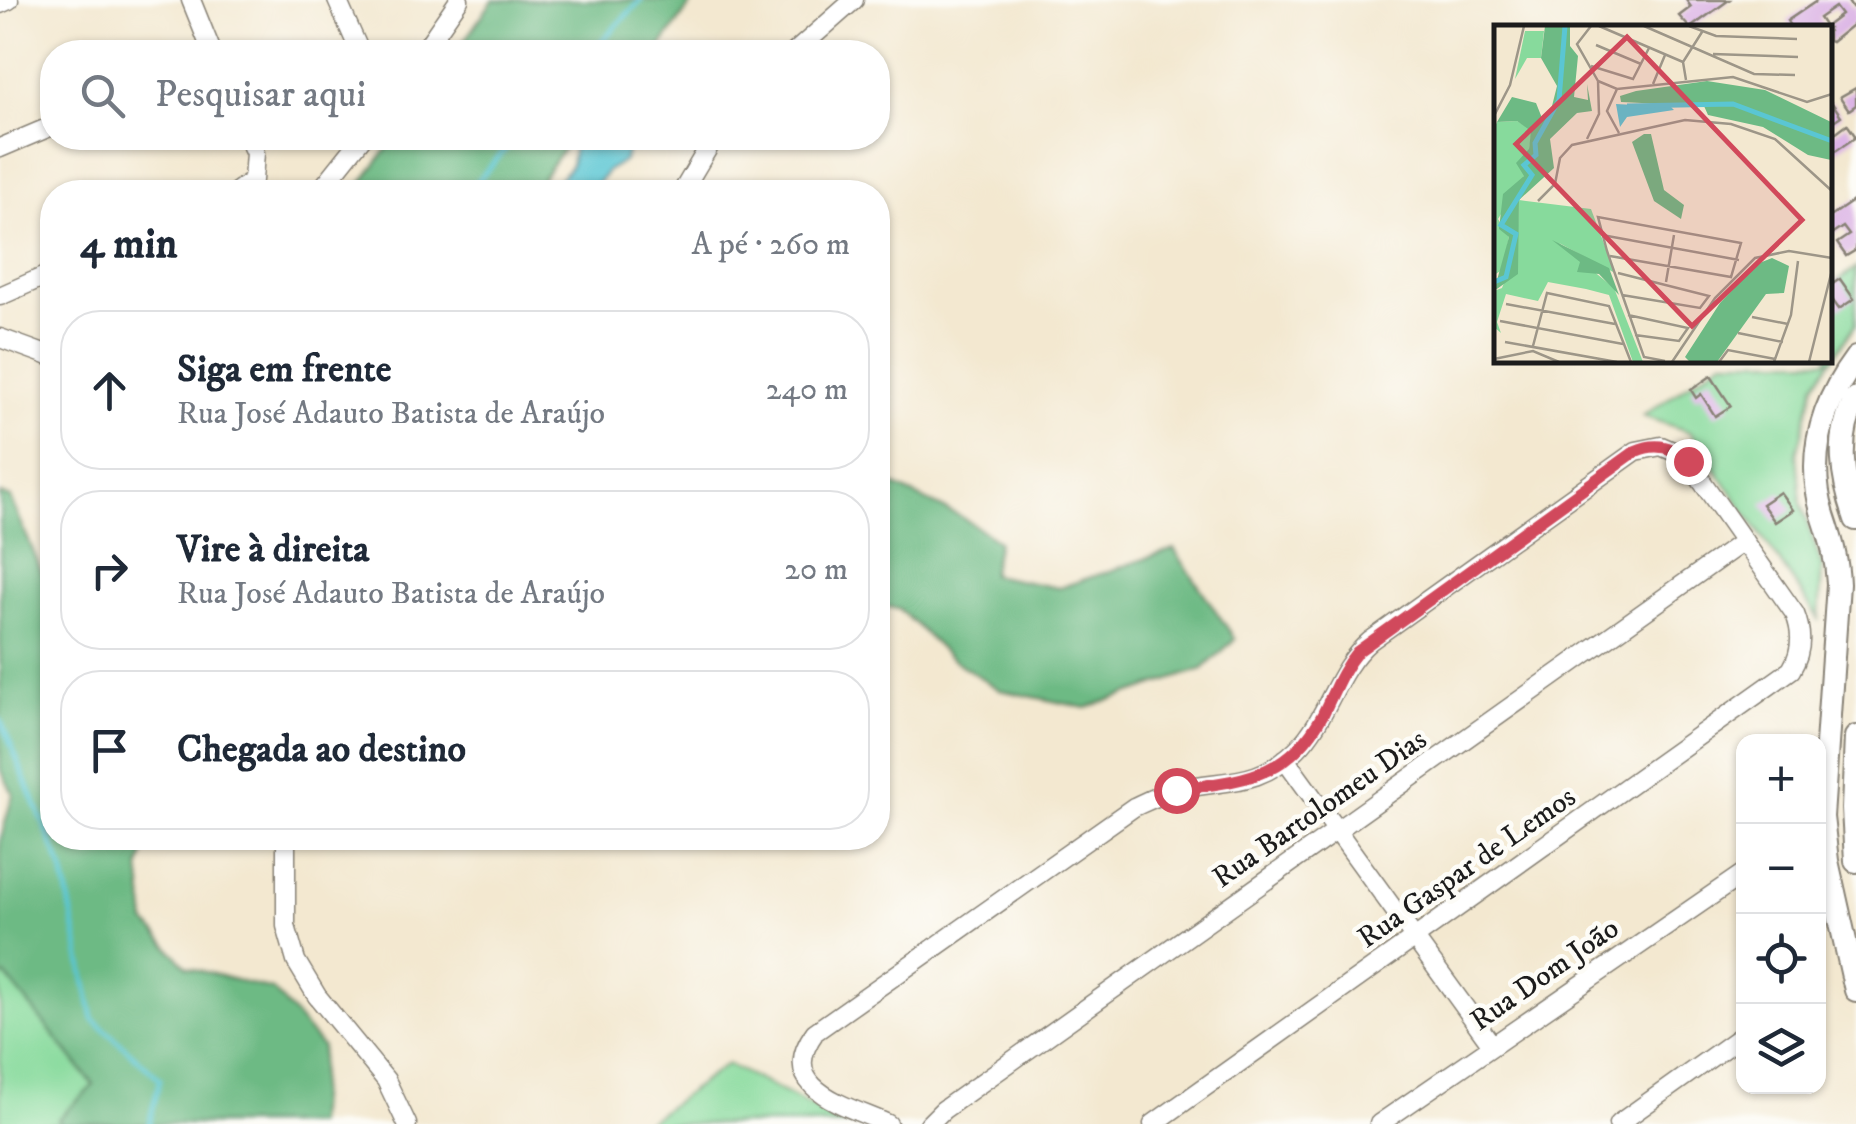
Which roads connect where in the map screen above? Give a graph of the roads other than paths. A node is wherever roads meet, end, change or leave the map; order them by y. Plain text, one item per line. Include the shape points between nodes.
1 (9, 0) edge
2 (191, 0) edge
3 (337, 0) edge
4 (459, 0) edge
5 (854, 0) edge
6 (0, 4) edge
7 (207, 40) edge
8 (355, 40) edge
9 (431, 40) edge
10 (809, 40) edge
11 (40, 131) edge
12 (0, 148) edge
13 (254, 150) edge
14 (352, 150) edge
15 (707, 150) edge
16 (253, 180) edge
17 (328, 180) edge
18 (689, 180) edge
19 (40, 278) edge
20 (0, 296) edge
21 (0, 338) edge
22 (40, 350) edge
23 (1856, 358) edge
24 (1856, 399) edge
25 (1856, 519) edge
26 (1744, 541) junction
27 (1856, 737) edge
28 (1285, 759) junction
29 (1338, 830) junction
30 (286, 850) edge
31 (1856, 862) edge
32 (1736, 878) edge
33 (1416, 938) junction
34 (1856, 990) edge
35 (1736, 1040) edge
36 (1492, 1046) junction
37 (407, 1124) edge
38 (888, 1124) edge
39 (929, 1124) edge
40 (1153, 1124) edge
41 (1379, 1124) edge
42 (1618, 1124) edge

1 - 6 street
2 - 7 street
3 - 8 street
4 - 9 street
5 - 10 street
11 - 12 street
13 - 16 street
14 - 17 street
15 - 18 street
19 - 20 street
21 - 22 street
23 - 34 main road via 1822,418 1815,468 1838,560 1822,817
24 - 25 main road via 1842,444
26 - 28 street via 1688,461 1667,447 1636,451 1370,641 1347,664 1312,732
26 - 29 street, Rua Bartolomeu Dias
26 - 33 street, Rua Gaspar de Lemos via 1800,630 1796,663 1786,677
27 - 31 main road
28 - 29 street
28 - 38 street via 1241,781 1176,790 1134,808 815,1032 800,1064 806,1081
29 - 33 street
29 - 39 street, Rua Bartolomeu Dias
30 - 37 street via 286,926 296,960 316,996 386,1080
32 - 36 street, Rua Dom João
33 - 36 street
33 - 40 street, Rua Gaspar de Lemos
35 - 42 street
36 - 41 street, Rua Dom João

